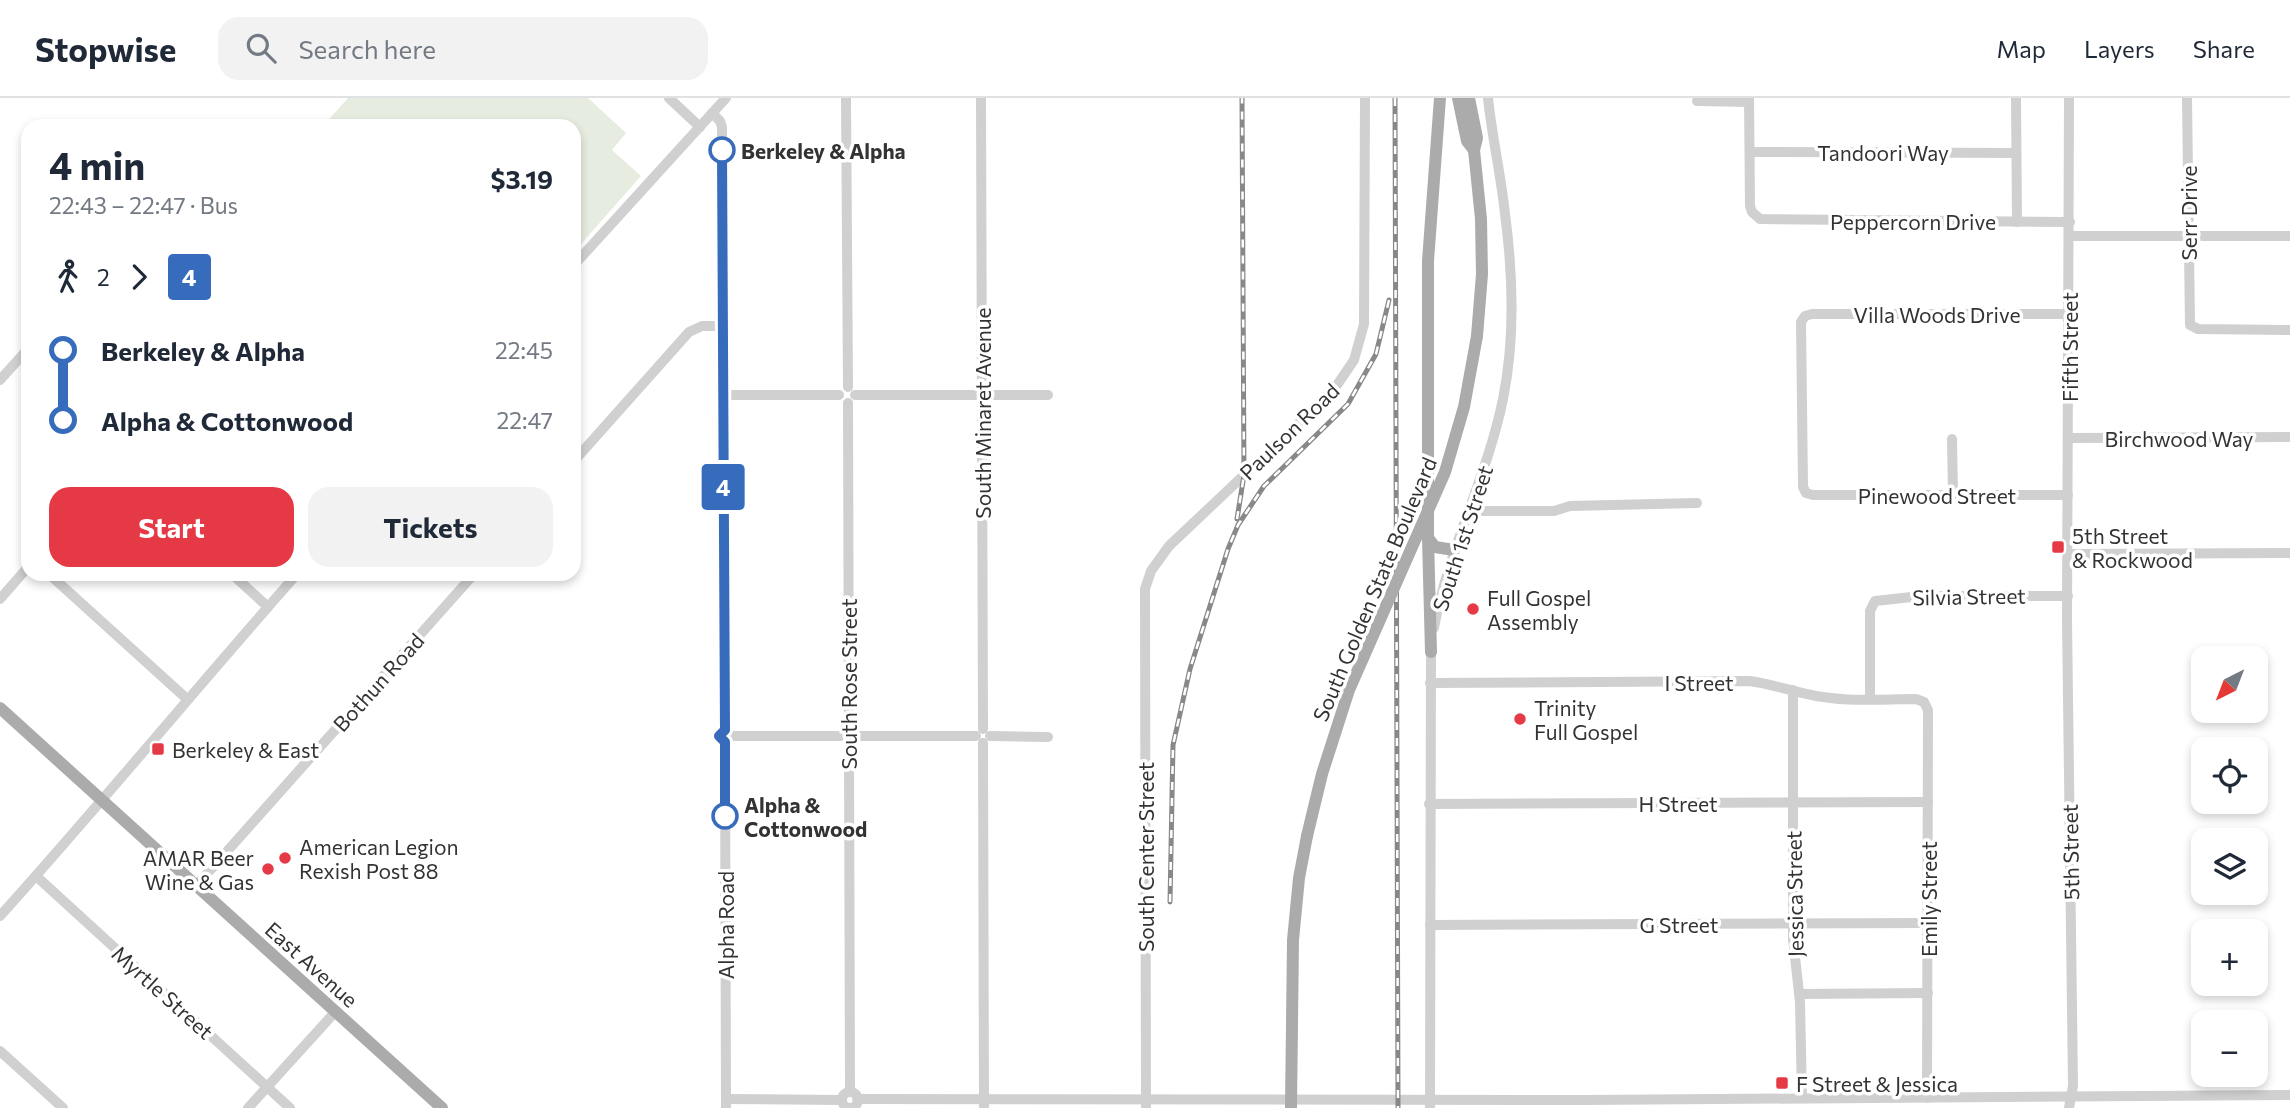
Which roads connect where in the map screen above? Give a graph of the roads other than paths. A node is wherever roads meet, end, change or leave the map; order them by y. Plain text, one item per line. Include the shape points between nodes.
1 (669, 98) edge
2 (726, 98) edge
3 (846, 98) edge
4 (981, 98) edge
5 (1365, 98) edge
6 (1440, 98) edge
7 (1458, 98) edge
8 (1469, 98) edge
9 (1488, 98) edge
10 (2016, 98) edge
11 (2069, 98) edge
12 (2187, 98) edge
13 (1749, 100) edge
14 (1697, 101) dead end
15 (712, 113) junction
16 (700, 127) junction
17 (1474, 150) junction
18 (1750, 152) junction
19 (2016, 153) junction
20 (2017, 222) junction
21 (2070, 222) junction
22 (2070, 236) junction
23 (2187, 236) junction
24 (2290, 236) edge
25 (581, 257) edge
26 (2069, 314) junction
27 (722, 326) junction
28 (2290, 330) edge
29 (21, 357) edge
30 (0, 380) edge
31 (723, 395) junction
32 (847, 395) junction
33 (982, 395) junction
34 (1048, 395) dead end
35 (2069, 438) junction
36 (2290, 438) edge
37 (1952, 439) dead end
38 (581, 453) edge
39 (1806, 493) joint
40 (1953, 495) junction
41 (2068, 495) junction
42 (1697, 503) dead end
43 (1470, 511) junction
44 (1428, 538) junction
45 (1454, 550) junction
46 (2290, 553) edge
47 (2068, 554) junction
48 (21, 575) edge
49 (57, 581) edge
50 (240, 581) edge
51 (291, 581) edge
52 (468, 581) edge
53 (2068, 596) junction
54 (0, 598) edge
55 (268, 607) junction
56 (1144, 607) joint
57 (1431, 652) junction
58 (1430, 682) junction
59 (1793, 690) junction
60 (187, 699) junction
61 (1870, 699) junction
62 (1924, 702) joint
63 (0, 708) edge
64 (727, 736) junction
65 (848, 736) junction
66 (983, 736) junction
67 (1048, 737) dead end
68 (102, 800) junction
69 (1792, 802) junction
70 (1928, 802) junction
71 (1429, 804) junction
72 (36, 876) junction
73 (197, 885) junction
74 (0, 916) edge
75 (1928, 923) junction
76 (1793, 924) junction
77 (1430, 925) junction
78 (1928, 993) junction
79 (1799, 994) junction
80 (336, 1011) junction
81 (0, 1051) edge
82 (267, 1087) junction
83 (2290, 1095) edge
84 (2071, 1097) junction
85 (1802, 1098) junction
86 (1927, 1098) junction
87 (850, 1101) edge
88 (984, 1103) edge
89 (1146, 1103) edge
90 (1291, 1103) edge
91 (726, 1104) edge
92 (1430, 1104) edge
93 (63, 1108) edge
94 (248, 1108) edge
95 (290, 1108) edge
96 (442, 1108) edge
97 (2069, 1108) edge

1 - 16 street
2 - 15 street
3 - 32 street, South Rose Street
4 - 33 street, South Minaret Avenue
5 - 56 street, Paulson Road via 1364,324 1354,360 1333,391 1162,554 1147,580
6 - 44 main road via 1428,261
7 - 17 main road via 1467,141
8 - 17 main road via 1477,138
9 - 43 street, South 1st Street via 1506,216 1510,326 1503,400
10 - 19 street
11 - 21 street, Fifth Street
12 - 23 street, Serr Drive
13 - 14 street
13 - 18 street
15 - 16 street
15 - 27 street, Alpha Road via 722,127
16 - 25 street
17 - 90 main road, South Golden State Boulevard, bridge via 1482,246 1477,336 1464,407 1445,472 1349,690 1324,765 1299,878 1293,940
18 - 19 street, Tandoori Way
18 - 20 street, Peppercorn Drive via 1750,206 1756,217 1765,220
19 - 20 street
20 - 21 street, Peppercorn Drive
21 - 22 street, Fifth Street
22 - 23 street
22 - 26 street, Fifth Street
23 - 24 street
23 - 28 street, Serr Drive via 2192,327
26 - 35 street, Fifth Street
26 - 39 street, Villa Woods Drive via 1805,316 1801,322 1802,487
27 - 31 street, Alpha Road
27 - 38 street via 689,332
29 - 30 street
31 - 32 street
31 - 64 street, Alpha Road
32 - 33 street
32 - 65 street, South Rose Street
33 - 34 street
33 - 66 street, South Minaret Avenue
35 - 36 street, Birchwood Way
35 - 41 street, Fifth Street
37 - 40 street
39 - 40 street, Pinewood Street
40 - 41 street, Pinewood Street
41 - 47 street, Fifth Street
42 - 43 street
43 - 45 street, South 1st Street
44 - 45 main road via 1435,547
44 - 57 main road
45 - 57 street, South 1st Street via 1440,595
46 - 47 street
47 - 53 street, Fifth Street
48 - 54 street
49 - 60 street
50 - 55 street
51 - 55 street
52 - 73 street, Bothun Road
53 - 61 street, Silvia Street via 1879,600 1870,611
53 - 84 street, 5th Street
55 - 60 street
56 - 89 street, South Center Street
57 - 58 street, South 1st Street
58 - 59 street, I Street via 1749,681
58 - 71 street, South 1st Street
59 - 61 street, I Street via 1831,699
59 - 69 street, Jessica Street
60 - 68 street
61 - 62 street, I Street
62 - 70 street, Emily Street via 1928,710
63 - 68 main road, East Avenue
64 - 65 street
64 - 91 street, Alpha Road
65 - 66 street
65 - 87 street, South Rose Street
66 - 67 street
66 - 88 street, South Minaret Avenue
68 - 72 street
68 - 73 main road, East Avenue
69 - 70 street, H Street
69 - 71 street, H Street
69 - 76 street, Jessica Street
70 - 75 street, Emily Street
71 - 77 street, South 1st Street
72 - 74 street
72 - 82 street, Myrtle Street
73 - 80 main road, East Avenue
75 - 76 street, G Street
75 - 78 street, Emily Street
76 - 77 street, G Street
76 - 79 street, Jessica Street
77 - 92 street, South 1st Street
78 - 79 street
78 - 86 street, Emily Street
79 - 85 street, Jessica Street
80 - 82 street
80 - 96 main road, East Avenue
81 - 93 street
82 - 94 street
82 - 95 street, Myrtle Street
83 - 84 street
84 - 86 street
84 - 97 street, 5th Street
85 - 86 street
85 - 92 street
87 - 88 street
87 - 91 street
88 - 89 street
89 - 90 street
90 - 92 street

